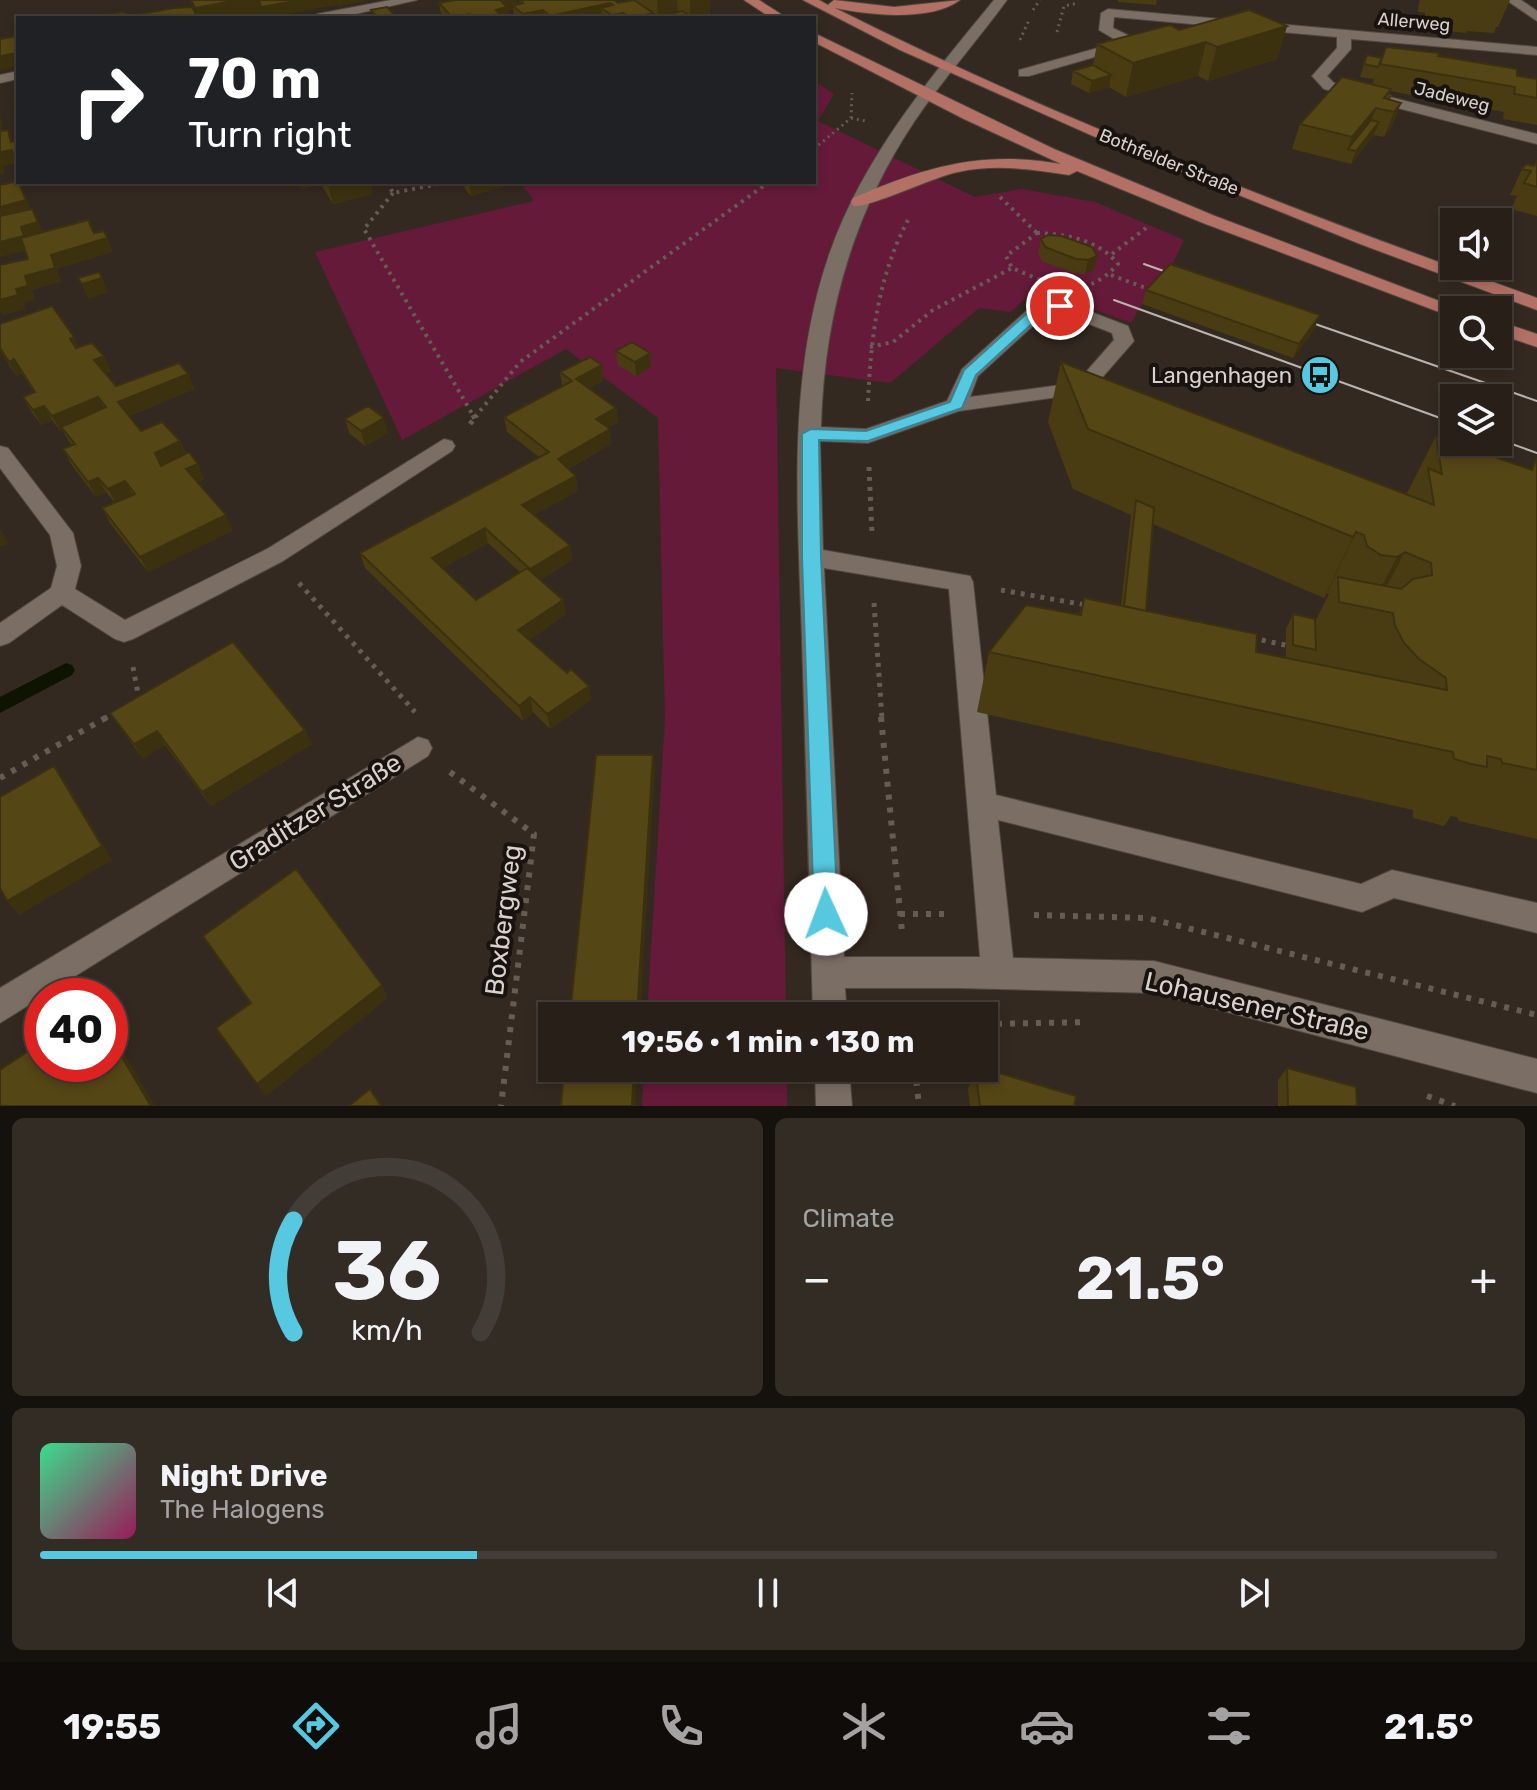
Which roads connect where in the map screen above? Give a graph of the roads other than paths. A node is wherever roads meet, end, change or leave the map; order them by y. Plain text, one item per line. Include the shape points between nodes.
1 (411, 0) edge
2 (750, 0) edge
3 (811, 0) edge
4 (954, 0) edge
5 (1001, 0) edge
6 (1512, 0) edge
7 (327, 16) edge
8 (777, 16) edge
9 (1537, 17) edge
10 (1241, 25) junction
11 (1171, 33) edge
12 (1344, 34) junction
13 (816, 38) edge
14 (1537, 51) edge
15 (945, 68) junction
16 (1024, 73) dead end
17 (924, 93) junction
18 (1537, 139) edge
19 (1110, 178) junction
20 (859, 202) junction
21 (1537, 304) edge
22 (1440, 306) edge
23 (1512, 332) edge
24 (1537, 341) edge
25 (956, 405) junction
26 (811, 434) junction
27 (444, 446) road end
28 (0, 453) edge
29 (811, 557) junction
30 (62, 593) junction
31 (0, 636) edge
32 (418, 748) road end
33 (983, 804) junction
34 (1537, 918) edge
35 (828, 973) junction
36 (998, 973) junction
37 (829, 1002) edge
38 (0, 1007) edge
39 (1537, 1076) edge
40 (833, 1082) edge
41 (834, 1106) edge

1 - 7 street
2 - 8 main road
3 - 4 main road via 894,11
3 - 15 main road, Bothfelder Straße
5 - 15 street
6 - 9 street
10 - 11 street, Allerweg
10 - 12 street, Allerweg
10 - 16 street, Allerweg via 1108,13 1106,30 1137,41
12 - 14 street, Allerweg
12 - 18 street, Jadeweg via 1344,49 1319,76 1329,86
13 - 17 main road, Bothfelder Straße
15 - 17 street
15 - 21 main road, Bothfelder Straße via 1342,231
17 - 19 main road, Bothfelder Straße
17 - 20 street
19 - 20 main road via 997,161 919,175
19 - 22 main road, Bothfelder Straße
20 - 26 street via 823,311
23 - 24 main road
25 - 25 street via 969,373 1041,308 1060,306 1121,330 1124,341 1086,384
25 - 26 street via 868,436
26 - 29 street
27 - 30 street via 275,555 124,632
28 - 30 street via 61,533 69,566
29 - 33 street via 961,582
29 - 35 street
30 - 31 street
32 - 38 street, Graditzer Straße
33 - 34 street via 1362,898 1392,884
33 - 36 street
35 - 36 street, Lohausener Straße
35 - 37 street
36 - 39 street, Lohausener Straße via 1154,977
40 - 41 street

